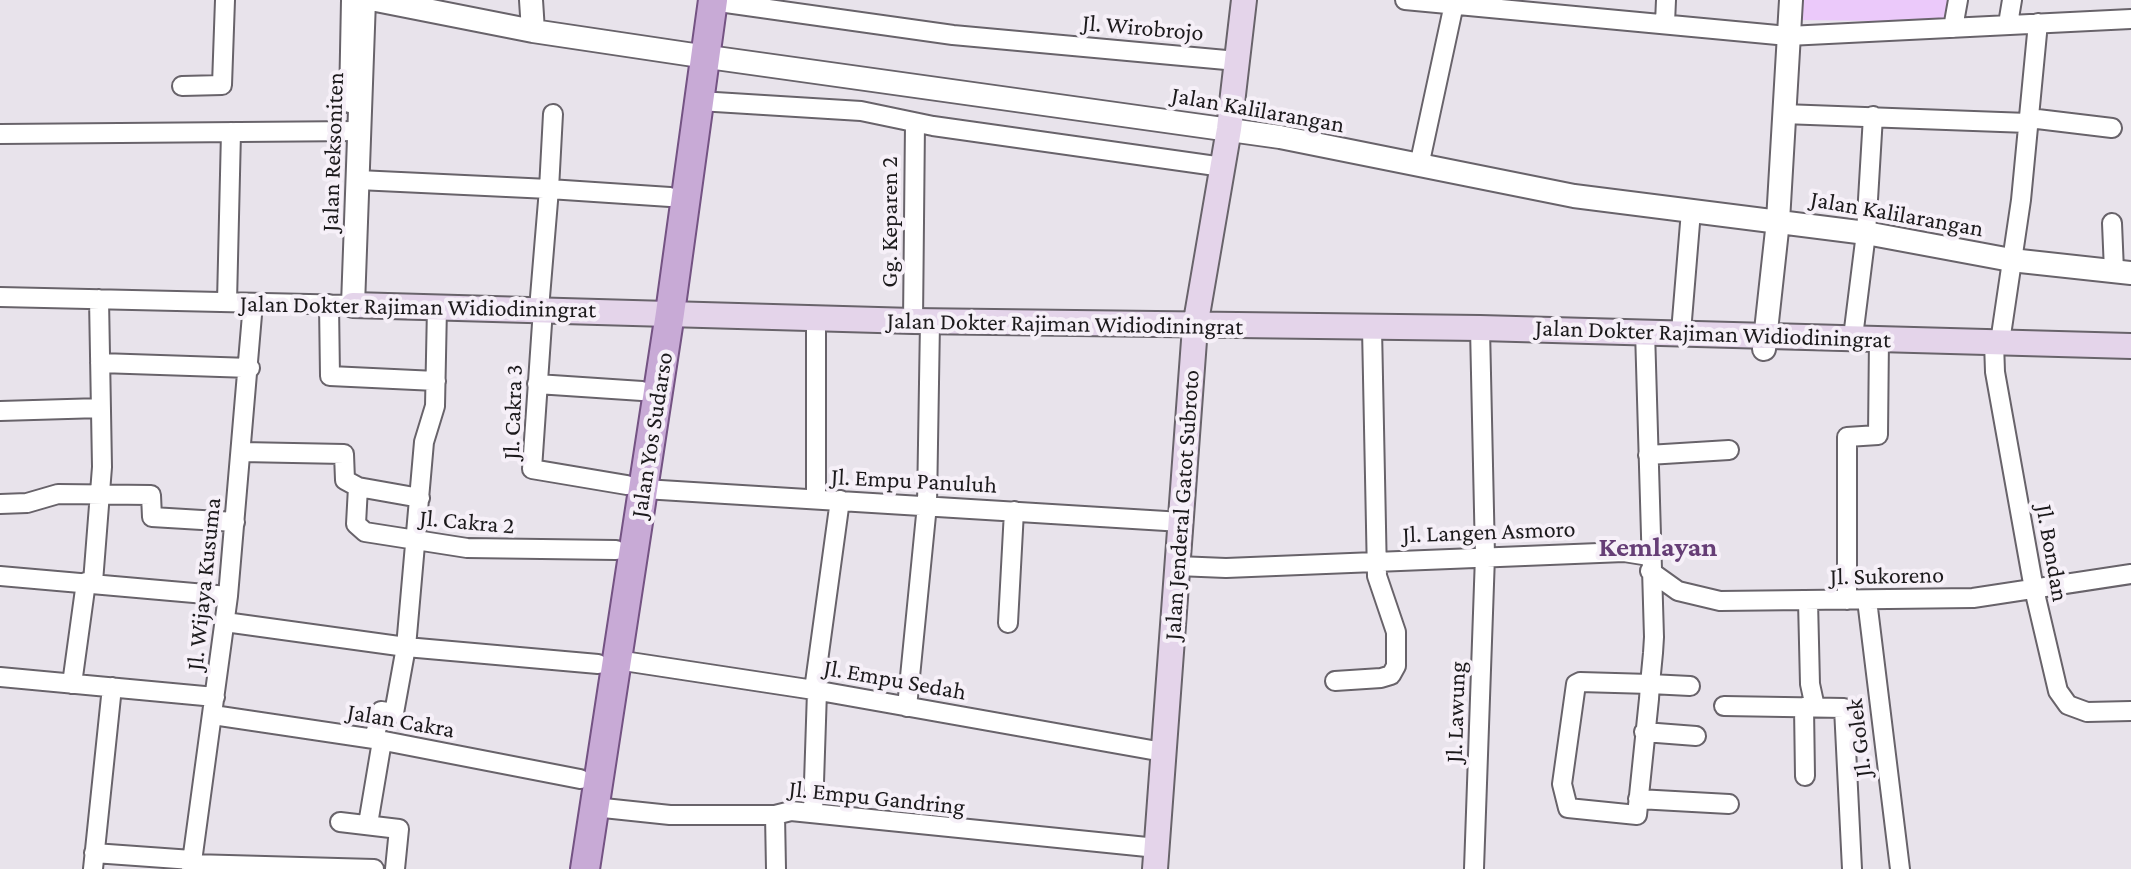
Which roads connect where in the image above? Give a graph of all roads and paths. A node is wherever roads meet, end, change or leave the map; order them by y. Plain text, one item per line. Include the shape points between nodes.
1 (225, 0) edge
2 (351, 0) edge
3 (364, 0) edge
4 (376, 0) edge
5 (531, 0) edge
6 (706, 0) edge
7 (1244, 0) edge
8 (1405, 0) edge
9 (1666, 0) edge
10 (1791, 0) edge
11 (1958, 0) edge
12 (2012, 0) edge
13 (1454, 4) junction
14 (1559, 7) edge
15 (2131, 19) edge
16 (1665, 23) junction
17 (2038, 23) junction
18 (2008, 24) junction
19 (1953, 28) junction
20 (533, 31) junction
21 (1788, 36) junction
22 (696, 55) junction
23 (1237, 61) junction
24 (833, 74) junction
25 (182, 86) dead end
26 (699, 101) junction
27 (349, 103) dead end
28 (829, 109) junction
29 (553, 114) dead end
30 (1783, 114) junction
31 (1873, 116) junction
32 (2028, 121) junction
33 (915, 123) junction
34 (2112, 128) dead end
35 (1229, 129) junction
36 (359, 131) junction
37 (231, 132) junction
38 (0, 134) edge
39 (1419, 166) junction
40 (1223, 167) junction
41 (358, 180) junction
42 (549, 189) junction
43 (670, 197) junction
44 (1691, 211) junction
45 (1778, 221) junction
46 (2112, 223) dead end
47 (1866, 233) junction
48 (2011, 260) junction
49 (2122, 272) edge
50 (0, 297) edge
51 (99, 299) junction
52 (227, 302) junction
53 (253, 303) junction
54 (341, 304) junction
55 (437, 307) junction
56 (541, 309) junction
57 (663, 313) junction
58 (816, 318) junction
59 (921, 322) junction
60 (1195, 327) junction
61 (1372, 328) junction
62 (1480, 328) junction
63 (1645, 331) junction
64 (1681, 332) junction
65 (1853, 337) junction
66 (1879, 338) junction
67 (1765, 342) junction
68 (1997, 342) junction
69 (2131, 346) edge
70 (100, 363) junction
71 (250, 368) junction
72 (436, 381) junction
73 (537, 384) junction
74 (642, 391) junction
75 (101, 408) junction
76 (0, 411) edge
77 (1729, 450) dead end
78 (242, 452) junction
79 (1648, 455) junction
80 (358, 487) junction
81 (635, 487) junction
82 (99, 495) junction
83 (420, 498) junction
84 (816, 499) junction
85 (840, 500) junction
86 (0, 504) edge
87 (927, 505) junction
88 (1014, 511) junction
89 (235, 522) junction
90 (1182, 522) junction
91 (416, 543) junction
92 (616, 550) junction
93 (1485, 556) junction
94 (1377, 561) junction
95 (1650, 564) junction
96 (1177, 566) junction
97 (2131, 574) edge
98 (0, 576) edge
99 (90, 582) junction
100 (2034, 589) junction
101 (228, 596) junction
102 (1847, 600) junction
103 (1867, 600) junction
104 (1808, 601) junction
105 (225, 622) junction
106 (1008, 623) dead end
107 (406, 647) junction
108 (610, 664) junction
109 (0, 677) edge
110 (1335, 681) dead end
111 (72, 684) junction
112 (1650, 684) junction
113 (1690, 686) dead end
114 (112, 687) junction
115 (816, 691) junction
116 (1879, 704) junction
117 (214, 706) junction
118 (1724, 706) dead end
119 (907, 707) junction
120 (1810, 707) junction
121 (1844, 708) junction
122 (2131, 711) edge
123 (1644, 732) junction
124 (1696, 736) dead end
125 (378, 740) junction
126 (1163, 752) junction
127 (1805, 776) dead end
128 (580, 779) junction
129 (1638, 799) junction
130 (1729, 804) dead end
131 (594, 807) junction
132 (813, 813) junction
133 (775, 815) junction
134 (340, 822) dead end
135 (368, 824) junction
136 (1156, 859) edge
137 (94, 861) edge
138 (192, 864) edge
139 (374, 869) edge
140 (395, 869) edge
141 (567, 869) edge
142 (585, 869) edge
143 (776, 869) edge
144 (1474, 869) edge
145 (1852, 869) edge
146 (1900, 869) edge

1 - 25 street via 222,85
2 - 27 street
3 - 36 street, Jalan Reksoniten
4 - 20 street, Jalan Kalilarangan
5 - 20 street
6 - 22 main road, Jalan Yos Sudarso
6 - 23 street, Jl. Wirobrojo via 953,35
7 - 23 main road, Jalan Jenderal Gatot Subroto
8 - 13 street
9 - 16 street
10 - 21 street
11 - 19 street
12 - 18 street
13 - 14 street
13 - 39 street
14 - 16 street
15 - 17 street
16 - 21 street
17 - 18 street
17 - 32 street, Jl. Bondan
18 - 19 street
19 - 21 street
20 - 22 street, Jalan Kalilarangan
21 - 30 street
22 - 24 street, Jalan Kalilarangan
22 - 26 main road, Jalan Yos Sudarso
22 - 43 main road, Jalan Yos Sudarso
23 - 35 main road, Jalan Jenderal Gatot Subroto
24 - 28 street
24 - 35 street, Jalan Kalilarangan
26 - 28 street
26 - 57 main road, Jalan Yos Sudarso
28 - 33 street
29 - 42 street, Jl. Cakra 3
30 - 31 street
30 - 45 street
31 - 32 street
31 - 47 street
32 - 34 street
32 - 48 street, Jl. Bondan
33 - 40 street
33 - 59 street, Gg. Keparen 2
35 - 39 street, Jalan Kalilarangan
35 - 40 main road, Jalan Jenderal Gatot Subroto
36 - 37 street
36 - 41 street, Jalan Reksoniten
37 - 38 street
37 - 52 street
39 - 44 street, Jalan Kalilarangan via 1574,196
40 - 60 main road, Jalan Jenderal Gatot Subroto
41 - 42 street
41 - 54 street, Jalan Reksoniten
42 - 43 street
42 - 56 street, Jl. Cakra 3
43 - 57 main road, Jalan Yos Sudarso
44 - 45 street, Jalan Kalilarangan
44 - 64 street
45 - 47 street, Jalan Kalilarangan
45 - 67 street
46 - 49 street
47 - 48 street, Jalan Kalilarangan
47 - 65 street
48 - 49 street, Jalan Kalilarangan
48 - 68 street, Jl. Bondan
50 - 51 street, Jalan Dokter Rajiman Widiodiningrat
51 - 52 street, Jalan Dokter Rajiman Widiodiningrat
51 - 70 street
52 - 53 street, Jalan Dokter Rajiman Widiodiningrat
53 - 54 street, Jalan Dokter Rajiman Widiodiningrat
53 - 71 street, Jl. Wijaya Kusuma
54 - 55 main road, Jalan Dokter Rajiman Widiodiningrat
54 - 72 street via 330,376
55 - 56 main road, Jalan Dokter Rajiman Widiodiningrat
55 - 72 street
56 - 57 main road, Jalan Dokter Rajiman Widiodiningrat
56 - 73 street, Jl. Cakra 3
57 - 58 main road, Jalan Dokter Rajiman Widiodiningrat
57 - 74 main road, Jalan Yos Sudarso
57 - 81 main road, Jalan Yos Sudarso
58 - 59 main road, Jalan Dokter Rajiman Widiodiningrat
58 - 84 street
59 - 60 main road, Jalan Dokter Rajiman Widiodiningrat
59 - 87 street, Gg. Keparen 2
60 - 61 main road, Jalan Dokter Rajiman Widiodiningrat
60 - 90 main road, Jalan Jenderal Gatot Subroto
61 - 62 main road, Jalan Dokter Rajiman Widiodiningrat
61 - 94 street
62 - 63 main road, Jalan Dokter Rajiman Widiodiningrat
62 - 93 street, Jl. Lawung
63 - 64 main road, Jalan Dokter Rajiman Widiodiningrat
63 - 79 street
64 - 67 main road, Jalan Dokter Rajiman Widiodiningrat
65 - 66 main road, Jalan Dokter Rajiman Widiodiningrat
65 - 67 main road, Jalan Dokter Rajiman Widiodiningrat
66 - 68 main road, Jalan Dokter Rajiman Widiodiningrat
66 - 102 street via 1878,435 1847,437
68 - 69 main road, Jalan Dokter Rajiman Widiodiningrat
68 - 100 street, Jl. Bondan via 1995,372
70 - 71 street
70 - 75 street
71 - 78 street, Jl. Wijaya Kusuma
72 - 83 street
73 - 74 street
73 - 81 street, Jl. Cakra 3 via 532,469
74 - 81 main road, Jalan Yos Sudarso
75 - 76 street
75 - 82 street
77 - 79 street
78 - 80 street via 345,454 344,480
78 - 89 street, Jl. Wijaya Kusuma
79 - 95 street
80 - 83 street
80 - 91 street, Jl. Cakra 2 via 355,521 360,530
81 - 84 street, Jl. Empu Panuluh
81 - 92 main road, Jalan Yos Sudarso
81 - 108 main road, Jalan Yos Sudarso
82 - 86 street via 58,494
82 - 89 street via 152,495 151,523
82 - 99 street
83 - 91 street
84 - 85 street, Jl. Empu Panuluh
85 - 87 street, Jl. Empu Panuluh
85 - 115 street
87 - 88 street, Jl. Empu Panuluh
87 - 119 street, Gg. Keparen 2
88 - 90 street, Jl. Empu Panuluh
88 - 106 street
89 - 101 street, Jl. Wijaya Kusuma
90 - 96 main road, Jalan Jenderal Gatot Subroto
91 - 92 street, Jl. Cakra 2
91 - 107 street
92 - 108 main road, Jalan Yos Sudarso
93 - 94 street, Jl. Langen Asmoro
93 - 95 street, Jl. Langen Asmoro via 1624,552
93 - 144 street, Jl. Lawung
94 - 96 street, Jl. Langen Asmoro
94 - 110 street via 1396,632 1396,666 1381,678
95 - 104 street, Jl. Sukoreno via 1678,591 1699,598
95 - 112 street
96 - 126 main road, Jalan Jenderal Gatot Subroto
97 - 100 street, Jl. Sukoreno
98 - 99 street
99 - 101 street
99 - 111 street
100 - 103 street, Jl. Sukoreno via 1973,598
100 - 122 street, Jl. Bondan via 2053,676 2068,705 2087,712
101 - 105 street, Jl. Wijaya Kusuma
102 - 103 street, Jl. Sukoreno
102 - 104 street, Jl. Sukoreno
103 - 116 street, Jl. Golek
104 - 120 street
105 - 107 street, Jl. Empu Sedah
105 - 117 street, Jl. Wijaya Kusuma
107 - 108 street, Jl. Empu Sedah
107 - 125 street via 394,713 381,711
108 - 115 street, Jl. Empu Sedah
108 - 128 main road, Jalan Yos Sudarso
108 - 131 main road, Jalan Yos Sudarso
109 - 111 street, Jalan Cakra
111 - 114 street, Jalan Cakra
112 - 113 street
112 - 123 street
112 - 129 street via 1576,684 1562,784 1570,809 1634,816
114 - 117 street, Jalan Cakra
114 - 137 street
115 - 119 street, Jl. Empu Sedah
115 - 132 street
116 - 121 street
116 - 146 street, Jl. Golek
117 - 125 street, Jalan Cakra
117 - 138 street, Jl. Wijaya Kusuma
118 - 120 street
119 - 126 street, Jl. Empu Sedah
120 - 121 street
120 - 127 street
121 - 145 street
123 - 124 street
123 - 129 street
125 - 128 street, Jalan Cakra
125 - 135 street
126 - 136 main road, Jalan Jenderal Gatot Subroto
128 - 141 main road, Jalan Yos Sudarso
129 - 130 street
131 - 133 street, Jl. Empu Gandring via 650,814
131 - 142 main road, Jalan Yos Sudarso
132 - 133 street, Jl. Empu Gandring
132 - 136 street, Jl. Empu Gandring
133 - 143 street
134 - 135 street
135 - 140 street via 399,829
137 - 138 street
138 - 139 street

